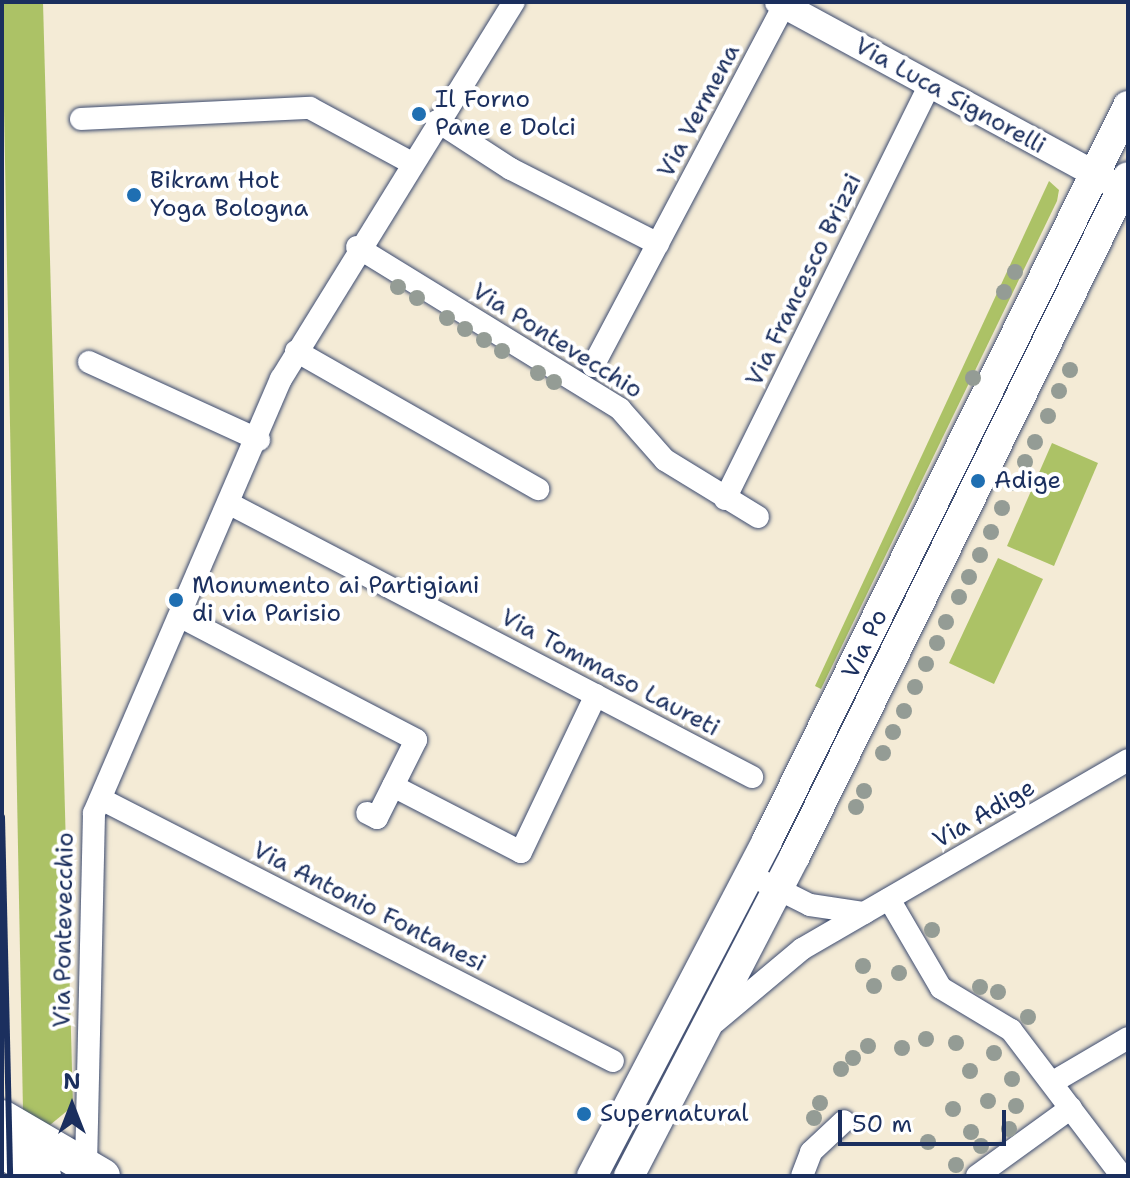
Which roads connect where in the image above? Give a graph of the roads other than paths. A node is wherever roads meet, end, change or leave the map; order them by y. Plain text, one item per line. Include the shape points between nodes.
1 (514, 2) edge
2 (783, 3) edge
3 (930, 84) junction
4 (1128, 106) edge
5 (81, 119) dead end
6 (437, 121) junction
7 (410, 162) junction
8 (1093, 174) junction
9 (1125, 183) edge
10 (658, 244) junction
11 (357, 247) junction
12 (296, 351) junction
13 (89, 362) dead end
14 (593, 366) dead end
15 (259, 440) junction
16 (538, 489) dead end
17 (725, 499) junction
18 (232, 505) junction
19 (758, 517) dead end
20 (183, 618) junction
21 (596, 695) junction
22 (1128, 760) edge
23 (752, 777) dead end
24 (393, 786) junction
25 (101, 799) junction
26 (367, 813) dead end
27 (750, 875) junction
28 (778, 890) junction
29 (889, 899) junction
30 (866, 913) junction
31 (700, 1036) junction
32 (1128, 1038) edge
33 (613, 1061) dead end
34 (1053, 1082) junction
35 (1071, 1108) junction
36 (2, 1117) edge
37 (844, 1121) dead end
38 (2, 1151) edge
39 (95, 1171) edge
40 (44, 1176) edge
41 (592, 1176) edge
42 (629, 1176) edge
43 (802, 1176) edge
44 (977, 1176) edge
45 (1122, 1176) edge

1 - 6 street, Via Pontevecchio
2 - 3 street, Via Luca Signorelli
2 - 10 street, Via Vermena
3 - 8 street, Via Luca Signorelli
3 - 17 street, Via Francesco Brizzi
4 - 8 main road, Via Po
5 - 7 street via 310,108
6 - 7 street, Via Pontevecchio
6 - 10 street via 552,190
7 - 11 street, Via Pontevecchio
8 - 9 street, Via Luca Signorelli
8 - 27 main road, Via Po
9 - 28 main road, Via Po
10 - 14 street, Via Vermena
11 - 12 street, Via Pontevecchio
11 - 17 street, Via Pontevecchio via 620,409 665,460
12 - 15 street, Via Pontevecchio
12 - 16 street
13 - 15 street
15 - 18 street, Via Pontevecchio
17 - 19 street, Via Pontevecchio
18 - 20 street, Via Pontevecchio
18 - 21 street, Via Tommaso Laureti
20 - 24 street via 419,733
20 - 25 street, Via Pontevecchio
21 - 23 street, Via Tommaso Laureti
21 - 24 street via 521,852
22 - 29 street, Via Adige
24 - 26 street via 377,818
25 - 33 street, Via Antonio Fontanesi
25 - 39 street, Via Pontevecchio via 90,836
27 - 28 street
27 - 41 main road, Via Po
28 - 30 street via 823,909
28 - 31 main road, Via Po
29 - 30 street, Via Adige
29 - 34 street via 941,988 1011,1030
30 - 31 street, Via Adige via 779,964
31 - 42 main road, Via Po
32 - 34 street
34 - 35 street
35 - 44 street
35 - 45 street
36 - 39 main road
37 - 43 street via 811,1152
38 - 40 main road

